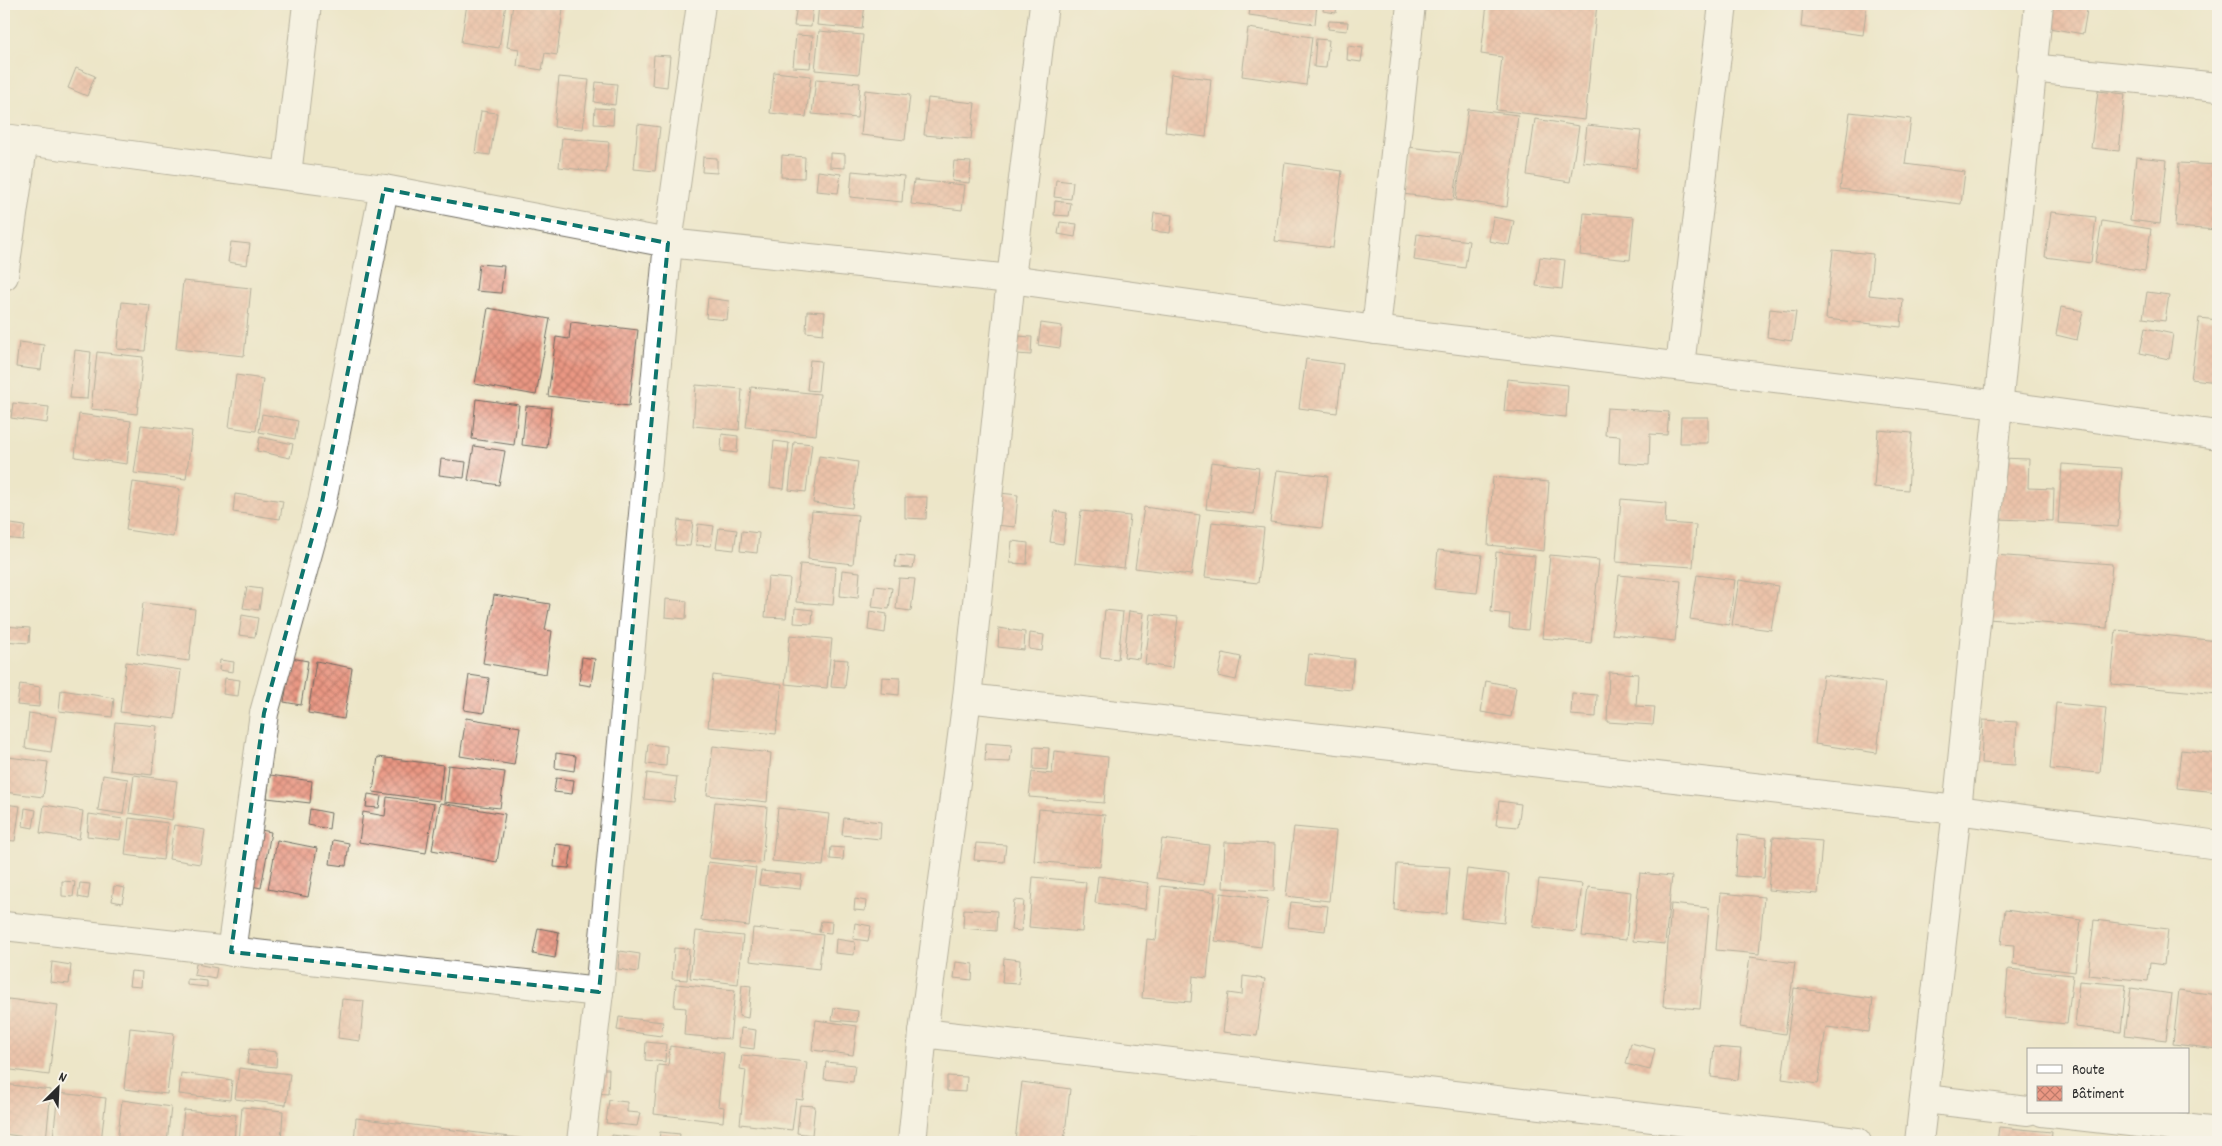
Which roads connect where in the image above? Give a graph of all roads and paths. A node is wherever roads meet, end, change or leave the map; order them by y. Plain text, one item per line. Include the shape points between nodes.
1 (307, 4) edge
2 (701, 4) edge
3 (1044, 4) edge
4 (1411, 4) edge
5 (1723, 4) edge
6 (2039, 4) edge
7 (2031, 68) junction
8 (2218, 86) edge
9 (14, 139) edge
10 (286, 175) junction
11 (384, 189) junction
12 (668, 243) junction
13 (4, 276) edge
14 (1011, 279) junction
15 (1376, 330) junction
16 (1680, 366) junction
17 (1999, 405) junction
18 (2218, 435) edge
19 (967, 698) junction
20 (1957, 810) junction
21 (2218, 845) edge
22 (4, 926) edge
23 (231, 952) junction
24 (599, 992) junction
25 (923, 1033) junction
26 (1925, 1099) junction
27 (2027, 1111) edge
28 (2060, 1114) edge
29 (2218, 1132) edge
30 (580, 1142) edge
31 (912, 1142) edge
32 (1857, 1142) edge
33 (1919, 1142) edge

1 - 10 street
2 - 12 street
3 - 14 street
4 - 15 street
5 - 16 street
6 - 7 street
7 - 8 street
7 - 17 street
9 - 10 street
9 - 13 street
10 - 11 street
11 - 12 street
11 - 23 street via 322,502 264,713
12 - 14 street
12 - 24 street
14 - 15 street
14 - 19 street
15 - 16 street
16 - 17 street
17 - 18 street
17 - 20 street
19 - 20 street
19 - 25 street
20 - 21 street
20 - 26 street
22 - 23 street
23 - 24 street
24 - 30 street
25 - 31 street
25 - 32 street
26 - 27 street
26 - 33 street
28 - 29 street

